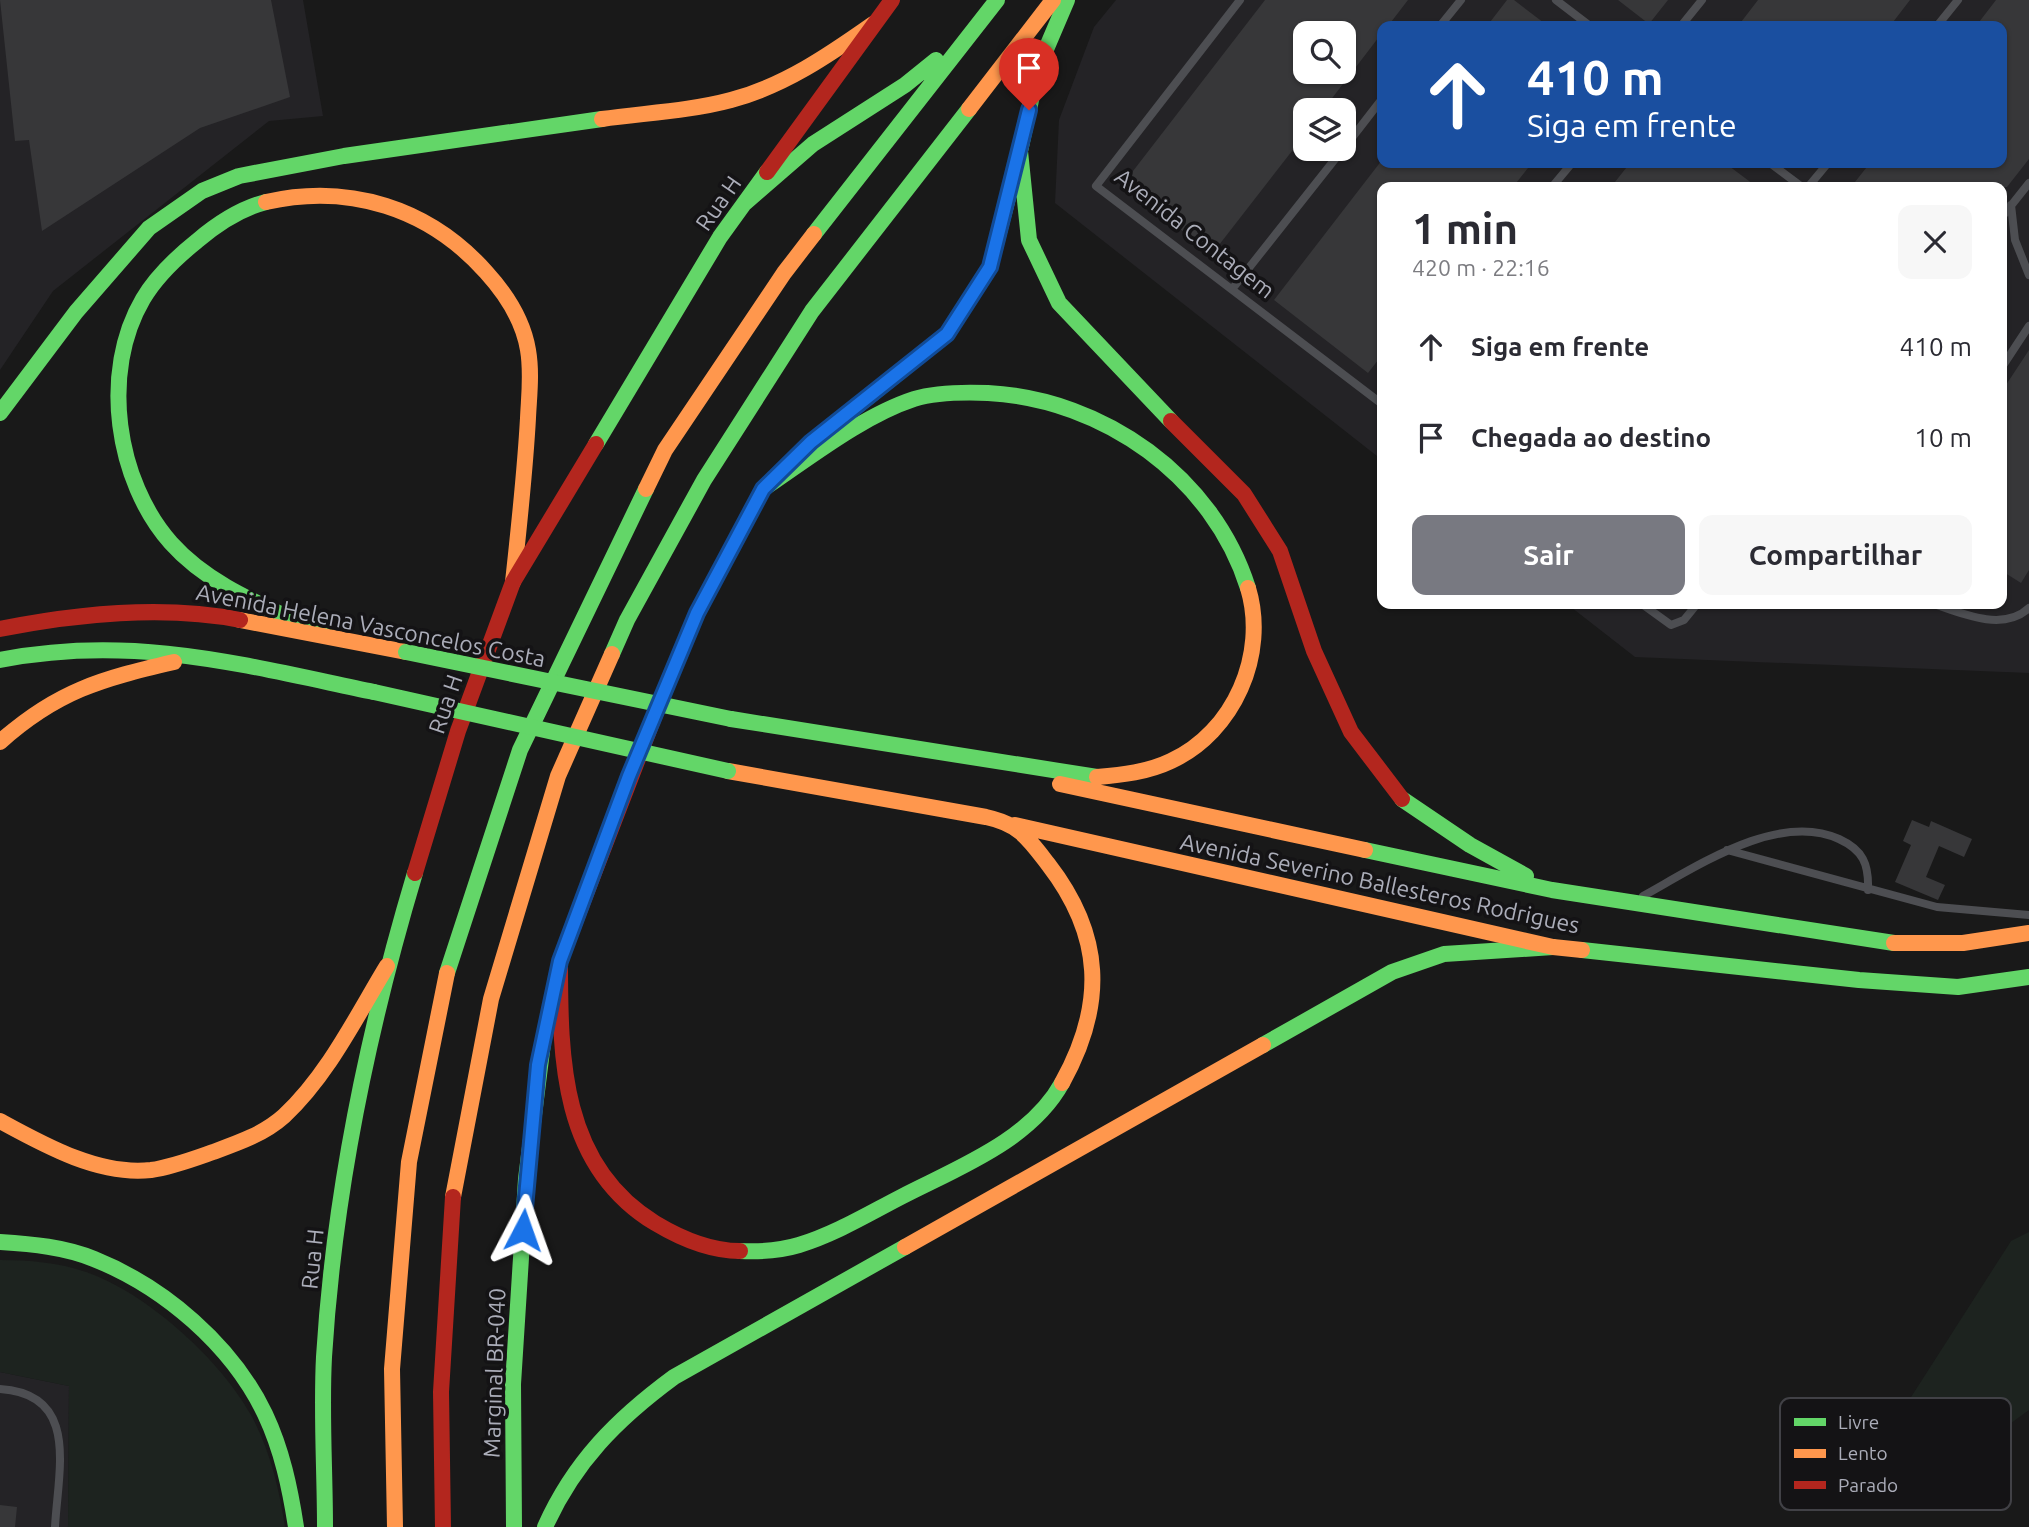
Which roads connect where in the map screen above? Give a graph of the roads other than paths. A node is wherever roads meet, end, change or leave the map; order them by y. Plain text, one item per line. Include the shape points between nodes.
1 (892, 0) edge
2 (998, 0) edge
3 (1053, 0) edge
4 (1068, 0) edge
5 (1240, 0) edge
6 (1461, 0) edge
7 (1556, 0) edge
8 (1702, 0) edge
9 (1958, 0) edge
10 (1444, 21) edge
11 (1583, 21) edge
12 (1685, 21) edge
13 (1941, 21) edge
14 (873, 24) junction
15 (977, 26) junction
16 (1377, 105) edge
17 (1356, 133) edge
18 (1020, 151) junction
19 (1334, 161) edge
20 (1568, 168) edge
21 (1777, 168) edge
22 (1824, 168) edge
23 (1556, 182) edge
24 (1795, 182) edge
25 (1812, 182) edge
26 (2029, 183) edge
27 (745, 203) junction
28 (2011, 205) junction
29 (2007, 210) edge
30 (2029, 275) edge
31 (1233, 288) junction
32 (2029, 326) edge
33 (2007, 359) edge
34 (1377, 398) edge
35 (0, 413) edge
36 (763, 489) junction
37 (513, 582) junction
38 (2029, 608) edge
39 (1649, 609) edge
40 (1693, 609) edge
41 (1949, 609) edge
42 (2025, 617) edge
43 (0, 629) edge
44 (326, 635) junction
45 (200, 656) junction
46 (0, 660) edge
47 (732, 719) joint
48 (850, 739) junction
49 (0, 742) edge
50 (1015, 825) junction
51 (1727, 850) junction
52 (1552, 890) junction
53 (1868, 890) junction
54 (1630, 903) junction
55 (2029, 915) edge
56 (2029, 933) edge
57 (1553, 947) junction
58 (560, 961) junction
59 (387, 966) junction
60 (2029, 976) edge
61 (0, 1121) edge
62 (0, 1242) edge
63 (0, 1390) edge
64 (55, 1527) edge
65 (296, 1527) edge
66 (326, 1527) edge
67 (395, 1527) edge
68 (443, 1527) edge
69 (514, 1527) edge
70 (545, 1527) edge

1 - 14 main road, Rua H
2 - 15 main road
3 - 68 main road via 812,311 726,446 627,620 558,776 491,999 454,1180 441,1392
4 - 18 main road, Marginal BR-040 via 1038,68
5 - 31 lane, Avenida Contagem via 1096,186
6 - 10 lane
7 - 11 lane
8 - 12 lane
9 - 13 lane
14 - 27 main road, Rua H
14 - 35 main road via 804,72 728,101 344,156 239,176 202,191 149,228 76,312
15 - 27 main road via 905,85 813,144
15 - 67 main road via 784,273 665,450 520,750 445,978 409,1162 392,1369
16 - 17 lane
18 - 36 main road, Marginal BR-040 via 990,267 947,334 811,442
18 - 52 main road via 1029,240 1059,303 1244,494 1280,551 1314,651 1351,732 1403,800 1470,845
19 - 31 lane
20 - 23 lane
21 - 24 lane
22 - 25 lane
26 - 28 lane
27 - 37 main road, Rua H via 706,260
28 - 29 lane
28 - 30 lane via 2015,240
31 - 34 lane, Avenida Contagem
32 - 33 lane
36 - 48 main road via 866,422 917,398 978,392 1029,397 1083,411 1127,435 1197,496 1225,532 1242,569 1255,612 1246,685 1211,734 1178,757 1138,772 1097,777
36 - 58 main road, Marginal BR-040 via 697,613 629,776
37 - 44 main road via 531,367 526,337 514,308 461,246 435,224 406,210 347,195 302,196 247,208 204,235 169,266 142,300 122,355 118,399 124,457 136,491 170,543 210,577
37 - 59 main road, Rua H via 458,732
38 - 42 lane
39 - 40 lane via 1671,625 1684,620
41 - 42 lane via 2003,620
43 - 44 main road, Avenida Helena Vasconcelos Costa via 59,617 204,613
44 - 47 main road, Avenida Helena Vasconcelos Costa, bridge
45 - 46 main road via 74,649
45 - 49 main road via 97,680 52,698
45 - 50 main road, Avenida Severino Ballesteros Rodrigues, bridge via 729,771
47 - 48 main road, Avenida Severino Ballesteros Rodrigues
48 - 52 main road, Avenida Severino Ballesteros Rodrigues
50 - 57 main road, Avenida Severino Ballesteros Rodrigues
50 - 58 main road via 1066,887 1091,943 1093,984 1080,1046 1059,1087 1038,1115 966,1163 830,1234 797,1245 766,1252 727,1251 698,1243 636,1211 607,1185 572,1115 561,1054
51 - 53 lane
51 - 53 lane via 1794,830 1825,833 1861,853 1868,870
51 - 54 lane
52 - 54 main road, Avenida Severino Ballesteros Rodrigues
53 - 55 lane via 1937,908
54 - 56 main road, Avenida Severino Ballesteros Rodrigues via 1899,944 1963,943
57 - 60 main road, Avenida Severino Ballesteros Rodrigues via 1945,986
57 - 70 main road via 1444,954 1392,972 674,1377 601,1434 555,1501
58 - 69 main road, Marginal BR-040 via 538,1065 526,1179 513,1384
59 - 61 main road via 313,1082 283,1117 239,1143 173,1166 131,1170 81,1159
59 - 66 main road, Rua H via 348,1151 324,1358
62 - 65 main road via 52,1248 117,1270 177,1309 223,1352 258,1399 277,1444 286,1466
63 - 64 lane via 22,1391 52,1413 59,1435

